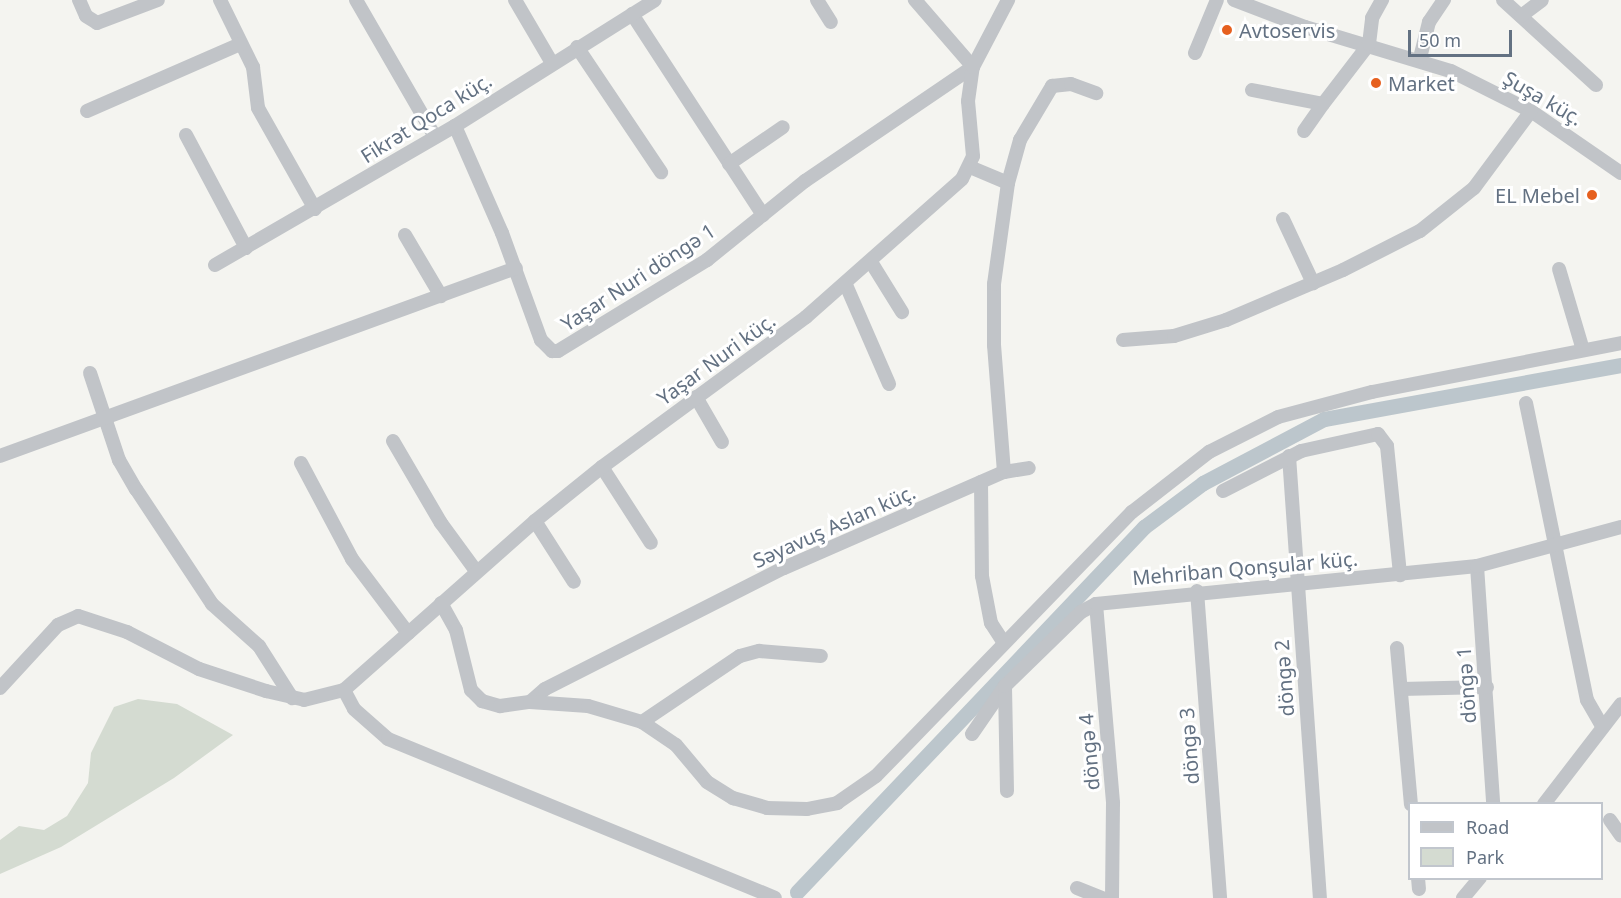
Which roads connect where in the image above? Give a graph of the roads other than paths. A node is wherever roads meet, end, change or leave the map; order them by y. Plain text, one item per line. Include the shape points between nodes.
1 (79, 0) edge
2 (158, 0) edge
3 (220, 0) edge
4 (357, 0) edge
5 (514, 0) edge
6 (655, 0) edge
7 (817, 0) edge
8 (915, 0) edge
9 (1008, 0) edge
10 (1217, 0) edge
11 (1233, 0) edge
12 (1382, 0) edge
13 (1444, 0) edge
14 (1503, 0) edge
15 (1542, 0) edge
16 (632, 14) junction
17 (1521, 16) junction
18 (831, 22) dead end
19 (240, 44) junction
20 (1369, 44) junction
21 (577, 47) junction
22 (1195, 53) dead end
23 (1420, 58) junction
24 (552, 63) junction
25 (974, 67) junction
26 (1596, 85) dead end
27 (1252, 90) dead end
28 (1096, 93) dead end
29 (1323, 104) junction
30 (87, 111) dead end
31 (1531, 111) junction
32 (454, 126) junction
33 (783, 127) dead end
34 (1304, 131) dead end
35 (186, 135) dead end
36 (435, 137) junction
37 (729, 164) junction
38 (970, 167) junction
39 (661, 172) dead end
40 (1621, 173) edge
41 (1008, 183) junction
42 (315, 209) junction
43 (763, 215) junction
44 (1283, 219) dead end
45 (405, 235) dead end
46 (246, 248) junction
47 (872, 262) junction
48 (215, 265) dead end
49 (516, 268) junction
50 (1559, 268) dead end
51 (1313, 283) junction
52 (846, 285) junction
53 (441, 296) junction
54 (902, 312) dead end
55 (1123, 340) dead end
56 (1621, 343) edge
57 (1583, 350) junction
58 (90, 373) dead end
59 (889, 384) dead end
60 (696, 397) junction
61 (1526, 403) dead end
62 (104, 420) junction
63 (393, 441) dead end
64 (722, 442) dead end
65 (0, 456) edge
66 (1289, 456) junction
67 (301, 463) dead end
68 (602, 467) junction
69 (1029, 468) dead end
70 (1004, 472) junction
71 (981, 482) junction
72 (1223, 491) dead end
73 (535, 521) junction
74 (1621, 527) edge
75 (651, 543) dead end
76 (1556, 544) junction
77 (1477, 566) junction
78 (476, 571) junction
79 (1400, 575) junction
80 (1297, 581) junction
81 (574, 582) dead end
82 (1197, 591) junction
83 (441, 603) junction
84 (1096, 604) junction
85 (408, 633) junction
86 (1004, 643) junction
87 (1397, 648) dead end
88 (821, 657) dead end
89 (1005, 686) junction
90 (0, 687) edge
91 (1487, 687) junction
92 (1401, 689) junction
93 (344, 690) junction
94 (292, 698) junction
95 (530, 702) junction
96 (1621, 704) edge
97 (642, 722) junction
98 (1602, 726) junction
99 (972, 734) dead end
100 (1007, 791) dead end
101 (1411, 802) edge
102 (1493, 802) edge
103 (1546, 802) edge
104 (1610, 820) dead end
105 (1621, 836) edge
106 (1479, 880) edge
107 (1077, 888) dead end
108 (775, 898) edge
109 (1102, 898) edge
110 (1112, 898) edge
111 (1220, 898) edge
112 (1320, 898) edge
113 (1463, 898) edge

1 - 2 street via 86,16 97,23
3 - 19 street
4 - 36 street
5 - 24 street
6 - 16 street, Fikrət Qoca küç.
7 - 18 street
8 - 25 street
9 - 25 street
10 - 22 street
11 - 20 street, Şuşa küç. via 1305,27
12 - 20 street via 1372,18
13 - 23 street via 1429,22
14 - 17 street
15 - 17 street
16 - 21 street, Fikrət Qoca küç.
16 - 37 street
17 - 26 street
19 - 30 street
19 - 42 street via 254,67 258,108
20 - 23 street, Şuşa küç.
20 - 29 street
21 - 24 street, Fikrət Qoca küç.
21 - 39 street
23 - 31 street, Şuşa küç.
24 - 32 street, Fikrət Qoca küç.
25 - 38 street via 968,101
25 - 43 street, Yaşar Nuri döngə 1 via 805,181
27 - 29 street
28 - 41 street via 1071,84 1052,86 1020,140
29 - 34 street
31 - 40 street, Şuşa küç.
31 - 51 street via 1457,205 1420,231
32 - 36 street, Fikrət Qoca küç.
32 - 49 street, Yaşar Nuri döngə 1
33 - 37 street
35 - 46 street
36 - 42 street, Fikrət Qoca küç.
37 - 43 street
38 - 41 street
38 - 47 street, Yaşar Nuri küç.
41 - 70 street via 994,284 994,345
42 - 46 street, Fikrət Qoca küç.
43 - 49 street, Yaşar Nuri döngə 1 via 706,260 558,351 552,351 541,340
44 - 51 street
45 - 53 street
46 - 48 street, Fikrət Qoca küç.
47 - 52 street, Yaşar Nuri küç.
47 - 54 street
49 - 53 street
50 - 57 street
51 - 55 street via 1174,336
52 - 59 street
52 - 60 street, Yaşar Nuri küç.
53 - 62 street
56 - 57 street
57 - 86 street via 1371,392 1278,417 1209,452 1132,512
58 - 62 street
60 - 64 street
60 - 68 street, Yaşar Nuri küç.
61 - 76 street
62 - 65 street
62 - 94 street via 136,489 212,604 260,646
63 - 78 street via 441,523
66 - 72 street
66 - 79 street via 1364,436 1378,434 1385,439
66 - 80 street, döngə 2
67 - 85 street via 352,559
68 - 73 street, Yaşar Nuri küç.
68 - 75 street
69 - 70 street, Səyavuş Aslan küç.
70 - 71 street, Səyavuş Aslan küç.
71 - 86 street via 982,576 991,623
71 - 95 street, Səyavuş Aslan küç. via 784,568 545,689
73 - 78 street, Yaşar Nuri küç.
73 - 81 street
74 - 76 street, Mehriban Qonşular küç.
76 - 77 street, Mehriban Qonşular küç.
76 - 98 street via 1587,700
77 - 79 street, Mehriban Qonşular küç.
77 - 91 street, döngə 1
78 - 83 street, Yaşar Nuri küç.
79 - 80 street, Mehriban Qonşular küç.
80 - 82 street, Mehriban Qonşular küç.
80 - 112 street, döngə 2
82 - 84 street, Mehriban Qonşular küç.
82 - 111 street, döngə 3
83 - 85 street, Yaşar Nuri küç.
83 - 95 street, Səyavuş Aslan küç. via 456,630 471,690 482,701 500,706
84 - 89 street, Mehriban Qonşular küç. via 1081,612
84 - 110 street, döngə 4 via 1113,803
85 - 93 street, Yaşar Nuri küç.
86 - 97 street via 876,776 837,803 807,809 767,808 734,798 707,782 676,745
87 - 92 street
88 - 97 street via 759,651 740,656
89 - 99 street, Mehriban Qonşular küç.
89 - 100 street
90 - 94 street via 58,625 78,616 127,632 199,669
91 - 92 street
91 - 102 street, döngə 1
92 - 101 street
93 - 94 street via 316,700
93 - 108 street via 354,709 388,739
95 - 97 street via 588,706
96 - 98 street
98 - 103 street via 1580,761
104 - 105 street
106 - 113 street
107 - 109 street

